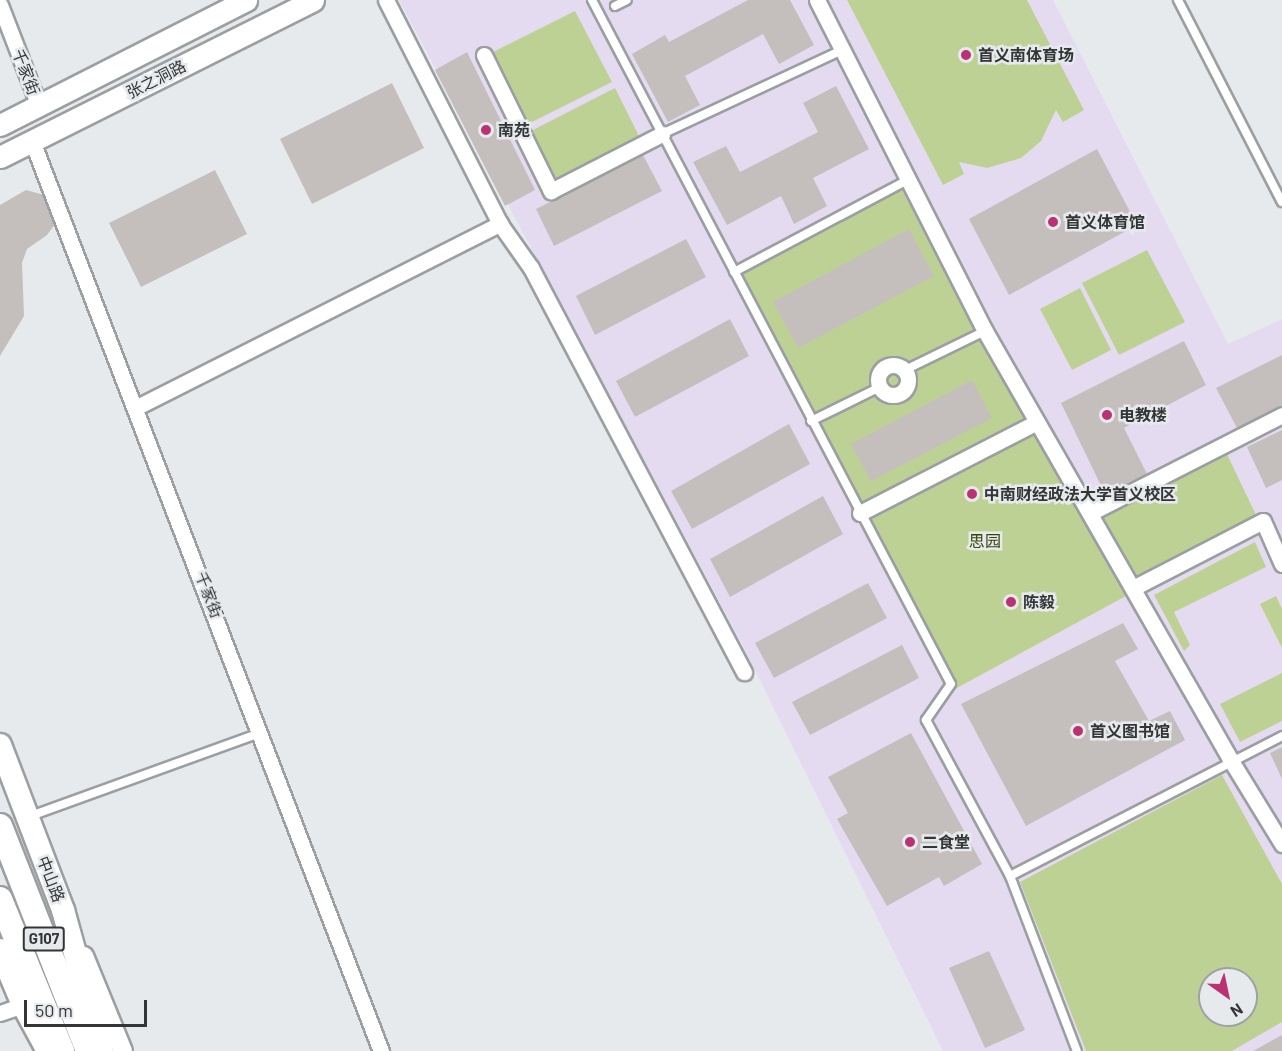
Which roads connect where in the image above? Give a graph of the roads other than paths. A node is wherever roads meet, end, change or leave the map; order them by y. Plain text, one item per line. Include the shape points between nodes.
1 (246, 0) edge
2 (313, 0) edge
3 (386, 0) edge
4 (592, 0) edge
5 (627, 0) edge
6 (817, 0) edge
7 (1178, 0) edge
8 (0, 5) edge
9 (615, 6) dead end
10 (842, 50) junction
11 (484, 55) dead end
12 (39, 106) junction
13 (0, 125) edge
14 (662, 134) junction
15 (32, 141) junction
16 (0, 157) edge
17 (908, 180) junction
18 (1282, 202) edge
19 (500, 224) junction
20 (734, 272) junction
21 (985, 331) junction
22 (905, 370) junction
23 (880, 387) junction
24 (137, 407) junction
25 (1282, 415) edge
26 (811, 421) junction
27 (1037, 422) junction
28 (860, 513) junction
29 (1090, 513) junction
30 (1282, 564) edge
31 (1133, 588) junction
32 (744, 672) dead end
33 (261, 733) junction
34 (1282, 736) edge
35 (0, 745) edge
36 (1230, 759) junction
37 (28, 818) junction
38 (0, 826) edge
39 (1282, 844) edge
40 (1010, 876) junction
41 (0, 899) edge
42 (63, 910) junction
43 (0, 950) edge
44 (22, 1005) junction
45 (0, 1013) edge
46 (40, 1051) edge
47 (48, 1051) edge
48 (63, 1051) edge
49 (88, 1051) edge
50 (102, 1051) edge
51 (123, 1051) edge
52 (381, 1051) edge
53 (1077, 1051) edge

1 - 12 main road, 张之洞路
2 - 15 main road, 张之洞路
3 - 19 street
4 - 14 lane
5 - 9 lane
6 - 10 street
7 - 18 lane
8 - 12 street, 千家街
10 - 14 lane
10 - 17 street
11 - 14 street via 551,191
12 - 13 main road, 张之洞路
14 - 20 lane
15 - 16 main road, 张之洞路
15 - 24 street, 千家街
17 - 20 lane
17 - 21 street
19 - 24 street
19 - 32 street via 531,268
20 - 26 lane
21 - 22 lane
21 - 27 street
22 - 23 street via 897,365 886,367 879,375
22 - 23 street via 907,384 901,392 891,394
23 - 26 lane
24 - 33 street, 千家街
25 - 29 street
26 - 28 lane
27 - 28 street
27 - 29 street
28 - 40 lane via 951,684 926,720
29 - 31 street
30 - 31 street via 1263,520
31 - 36 street
33 - 37 lane
33 - 52 street, 千家街
34 - 36 lane
35 - 37 main road, 中山路
36 - 39 street
36 - 40 lane
37 - 42 main road, 中山路
38 - 49 highway, 中山路 / G107
40 - 53 lane
41 - 48 highway, G107
42 - 50 main road, 中山路
42 - 51 street
43 - 44 main road
44 - 45 street
44 - 46 street
44 - 47 main road

